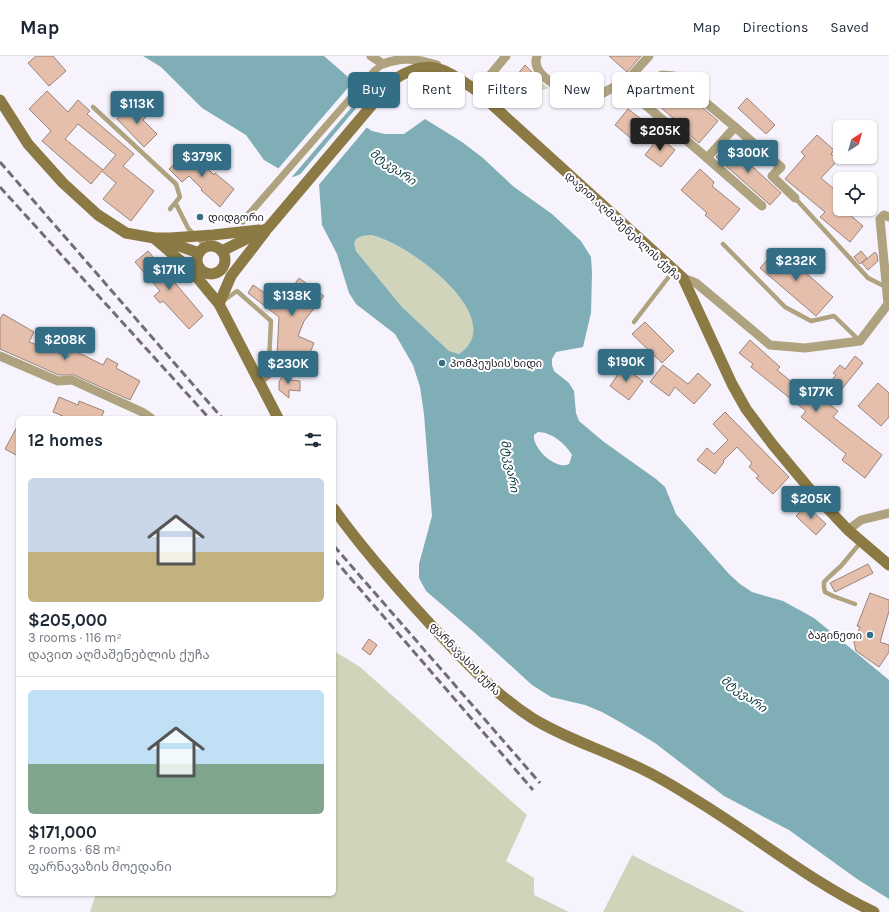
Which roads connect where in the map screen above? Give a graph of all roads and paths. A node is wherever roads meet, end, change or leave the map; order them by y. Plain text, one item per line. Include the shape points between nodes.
1 (371, 56) edge
2 (506, 56) edge
3 (536, 56) edge
4 (649, 56) edge
5 (383, 64) junction
6 (439, 66) junction
7 (493, 72) edge
8 (634, 72) edge
9 (473, 88) edge
10 (612, 88) edge
11 (0, 100) edge
12 (709, 105) edge
13 (93, 107) dead end
14 (496, 108) edge
15 (649, 108) edge
16 (735, 127) junction
17 (708, 158) junction
18 (795, 198) joint
19 (176, 204) junction
20 (762, 206) dead end
21 (170, 209) dead end
22 (889, 217) edge
23 (243, 221) dead end
24 (271, 224) junction
25 (195, 237) junction
26 (154, 238) junction
27 (723, 244) dead end
28 (202, 250) junction
29 (222, 251) junction
30 (674, 270) junction
31 (217, 273) junction
32 (682, 278) junction
33 (887, 288) junction
34 (219, 304) junction
35 (634, 322) dead end
36 (860, 341) junction
37 (0, 356) edge
38 (259, 384) junction
39 (148, 416) edge
40 (277, 416) edge
41 (336, 511) edge
42 (889, 513) edge
43 (848, 530) junction
44 (863, 544) junction
45 (889, 565) edge
46 (855, 604) dead end
47 (874, 912) edge

1 - 5 street
2 - 7 street
3 - 10 street via 534,62 537,71 545,79 565,89 588,97
4 - 8 street
5 - 6 street, დავით აღმაშენებლის ქუჩა via 393,59 410,57
5 - 23 street via 374,71
6 - 9 main road, დავით აღმაშენებლის ქუჩა
6 - 24 main road via 422,65 410,69 390,84
11 - 26 main road via 28,144 63,183 98,215 126,233
12 - 16 street
13 - 19 lane via 176,184 180,198
14 - 30 main road, დავით აღმაშენებლის ქუჩა
15 - 17 street
16 - 17 street
16 - 18 street via 781,167 772,176
17 - 20 street
18 - 33 lane via 868,278
19 - 21 lane
19 - 25 lane
22 - 33 street via 884,215 880,219
24 - 25 main road
24 - 29 main road
24 - 34 main road via 231,276
25 - 26 main road
25 - 28 lane
26 - 28 main road
26 - 34 main road via 190,269
27 - 36 lane via 784,307 810,321 834,316
28 - 29 main road via 215,246
28 - 31 main road via 197,261 201,269 208,274
29 - 31 main road via 225,264
30 - 32 main road, დავით აღმაშენებლის ქუჩა
30 - 35 lane
31 - 34 main road
32 - 36 street via 696,283 770,345 805,348
32 - 43 main road, დავით აღმაშენებლის ქუჩა via 746,409 808,487
33 - 36 street via 888,304
34 - 38 main road
34 - 38 lane via 237,291 270,321 269,361 273,374
37 - 39 street via 58,381 72,380
38 - 40 main road
41 - 47 main road, ფარნავასის ქუჩა via 391,580 466,662 502,697 532,718 632,764 707,806 844,898
42 - 43 street via 861,520
43 - 44 main road, დავით აღმაშენებლის ქუჩა
44 - 45 main road, დავით აღმაშენებლის ქუჩა
44 - 46 lane via 830,576 824,587 825,592

